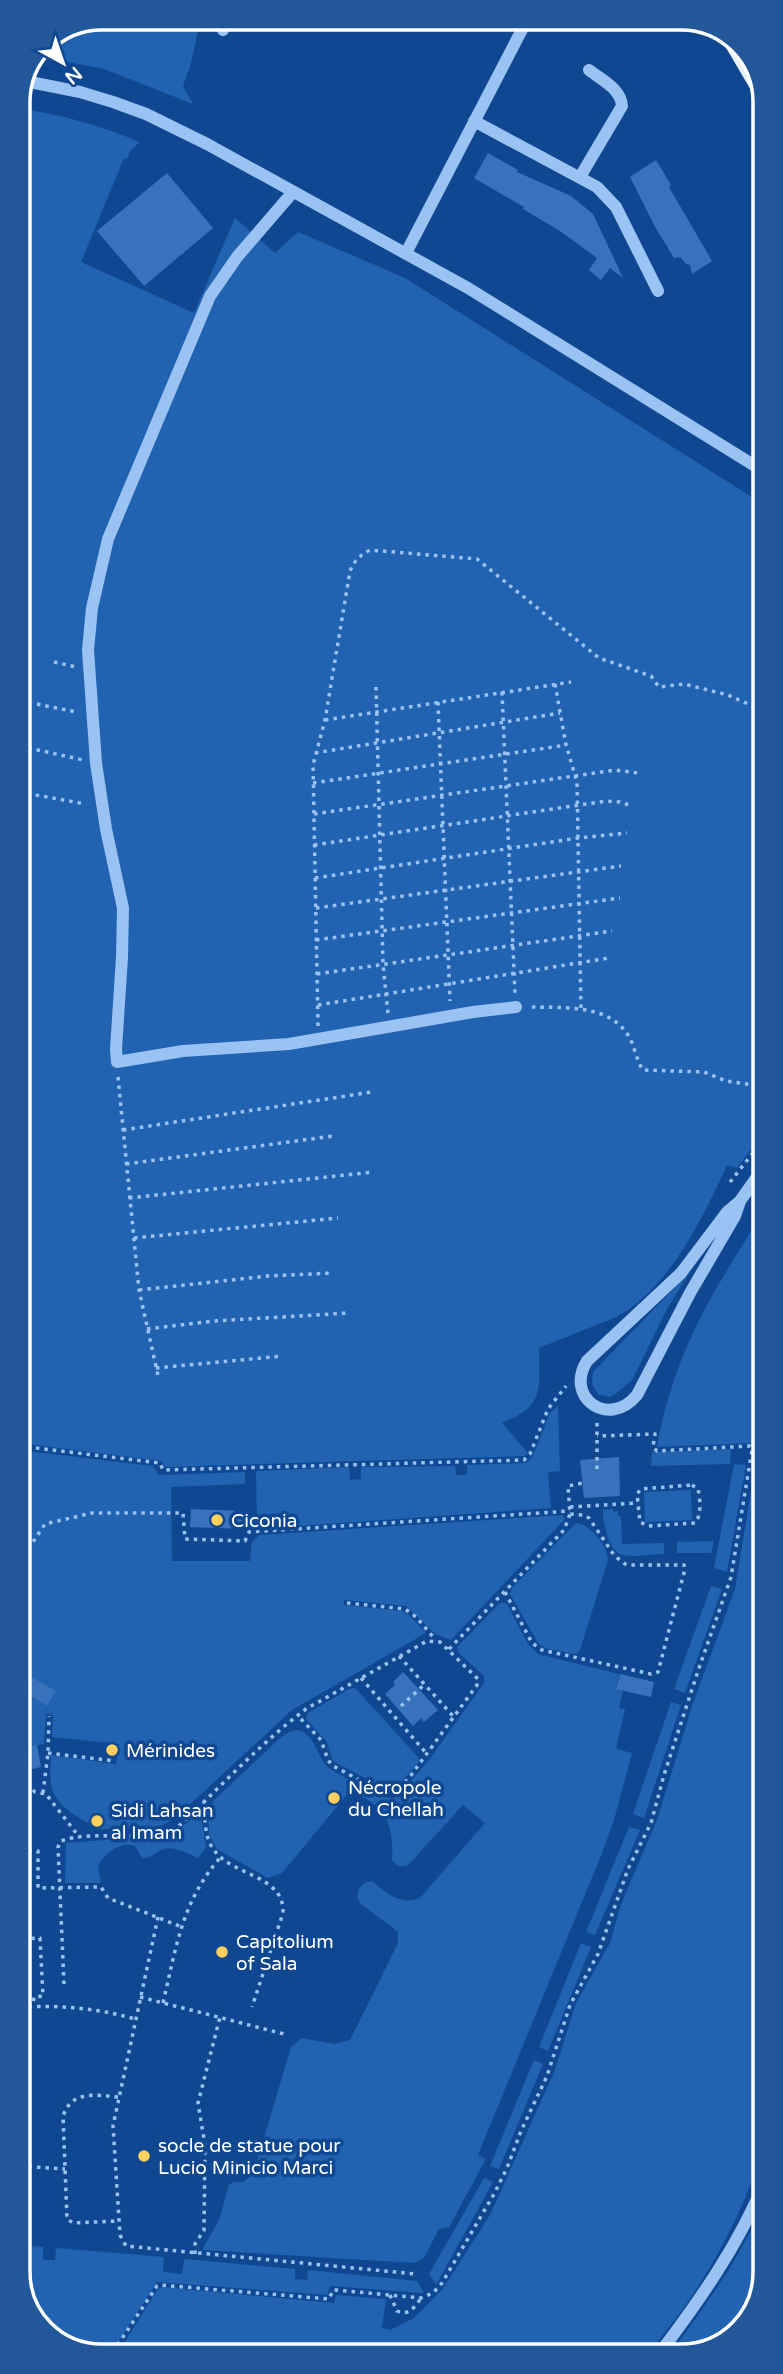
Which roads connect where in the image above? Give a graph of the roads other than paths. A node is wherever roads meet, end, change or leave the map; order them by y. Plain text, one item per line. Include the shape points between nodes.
1 (522, 30) edge
2 (589, 71) dead end
3 (33, 83) edge
4 (474, 121) junction
5 (580, 177) junction
6 (293, 192) junction
7 (406, 253) junction
8 (658, 291) dead end
9 (753, 465) edge
10 (516, 1007) road end
11 (753, 1183) edge
12 (740, 1201) junction
13 (753, 2211) edge
14 (666, 2344) edge

1 - 4 street
2 - 5 street via 617,91 622,106
3 - 6 street via 80,92 146,114
4 - 5 street
4 - 7 street
5 - 8 street via 616,207
6 - 7 street
6 - 10 street via 227,269 211,296 106,547 89,624 96,763 122,908 117,1062 170,1052 278,1045
7 - 9 street
11 - 12 street
12 - 12 street via 637,1395 623,1408 597,1407 584,1395 580,1377 587,1361 681,1273
13 - 14 street

